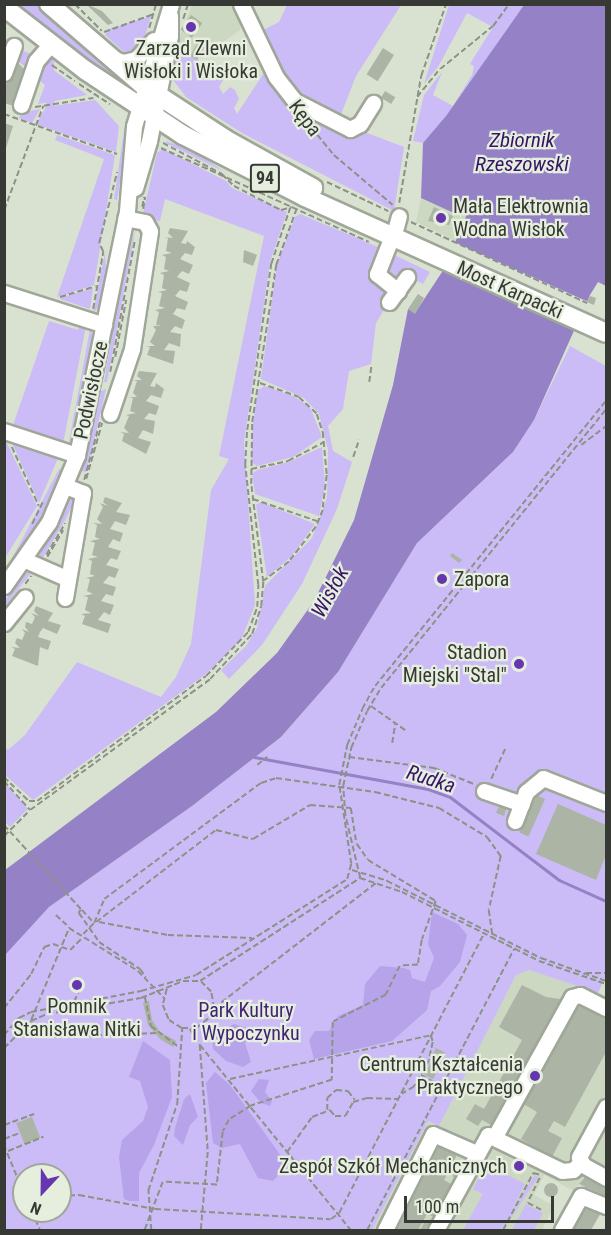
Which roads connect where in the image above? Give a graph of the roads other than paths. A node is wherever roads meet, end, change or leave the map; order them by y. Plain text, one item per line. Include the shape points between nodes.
1 (49, 4) edge
2 (241, 4) edge
3 (4, 7) edge
4 (171, 7) edge
5 (161, 30) junction
6 (100, 44) junction
7 (14, 46) dead end
8 (45, 50) junction
9 (4, 73) edge
10 (151, 91) junction
11 (373, 104) dead end
12 (22, 108) road end
13 (147, 112) junction
14 (131, 217) junction
15 (394, 227) junction
16 (408, 277) dead end
17 (4, 293) edge
18 (583, 312) junction
19 (606, 321) edge
20 (97, 323) junction
21 (606, 333) edge
22 (93, 384) junction
23 (118, 388) junction
24 (110, 414) dead end
25 (4, 431) edge
26 (77, 455) junction
27 (66, 486) junction
28 (25, 560) junction
29 (68, 579) junction
30 (4, 586) edge
31 (25, 597) dead end
32 (65, 598) dead end
33 (4, 623) edge
34 (484, 791) road end
35 (606, 802) edge
36 (522, 804) junction
37 (515, 821) dead end
38 (606, 1008) edge
39 (606, 1107) edge
40 (601, 1128) edge
41 (495, 1136) junction
42 (476, 1153) junction
43 (580, 1163) junction
44 (606, 1178) edge
45 (606, 1206) edge
46 (385, 1230) edge
47 (436, 1230) edge
48 (562, 1230) edge

1 - 6 main road, 94
2 - 11 street, Kępa via 287,94 304,107 350,129 360,124
3 - 8 main road, 94
4 - 5 street
4 - 10 street via 170,36
5 - 6 street via 146,52 130,62 115,61
5 - 10 street
6 - 10 main road, 94
7 - 9 street
8 - 12 street
8 - 13 main road, 94
10 - 13 street, Podwisłocze
10 - 15 main road, 94 via 268,164
13 - 14 street, Podwisłocze
13 - 15 main road, 94 via 264,177
14 - 20 street, Podwisłocze
14 - 23 street via 148,224 150,231 132,349
15 - 16 street via 377,274 394,296
15 - 18 main road, Most Karpacki / 94
17 - 20 street, Podwisłocze
18 - 19 main road, 94
18 - 21 main road, 94
20 - 22 street, Podwisłocze
22 - 23 street
22 - 26 street, Podwisłocze
23 - 24 street
25 - 26 street, Podwisłocze
26 - 27 street, Podwisłocze
27 - 28 street, Podwisłocze
27 - 29 street via 83,493
28 - 29 street
28 - 30 street, Podwisłocze
29 - 32 street
31 - 33 street
34 - 36 street
35 - 36 street via 543,778 532,784
36 - 37 street
38 - 41 street via 580,995 572,997
39 - 40 street
40 - 43 street via 580,1154
41 - 42 street via 486,1136
41 - 43 street via 544,1171 568,1172
42 - 46 street via 433,1134
42 - 47 street
43 - 44 street
45 - 48 street via 581,1196

